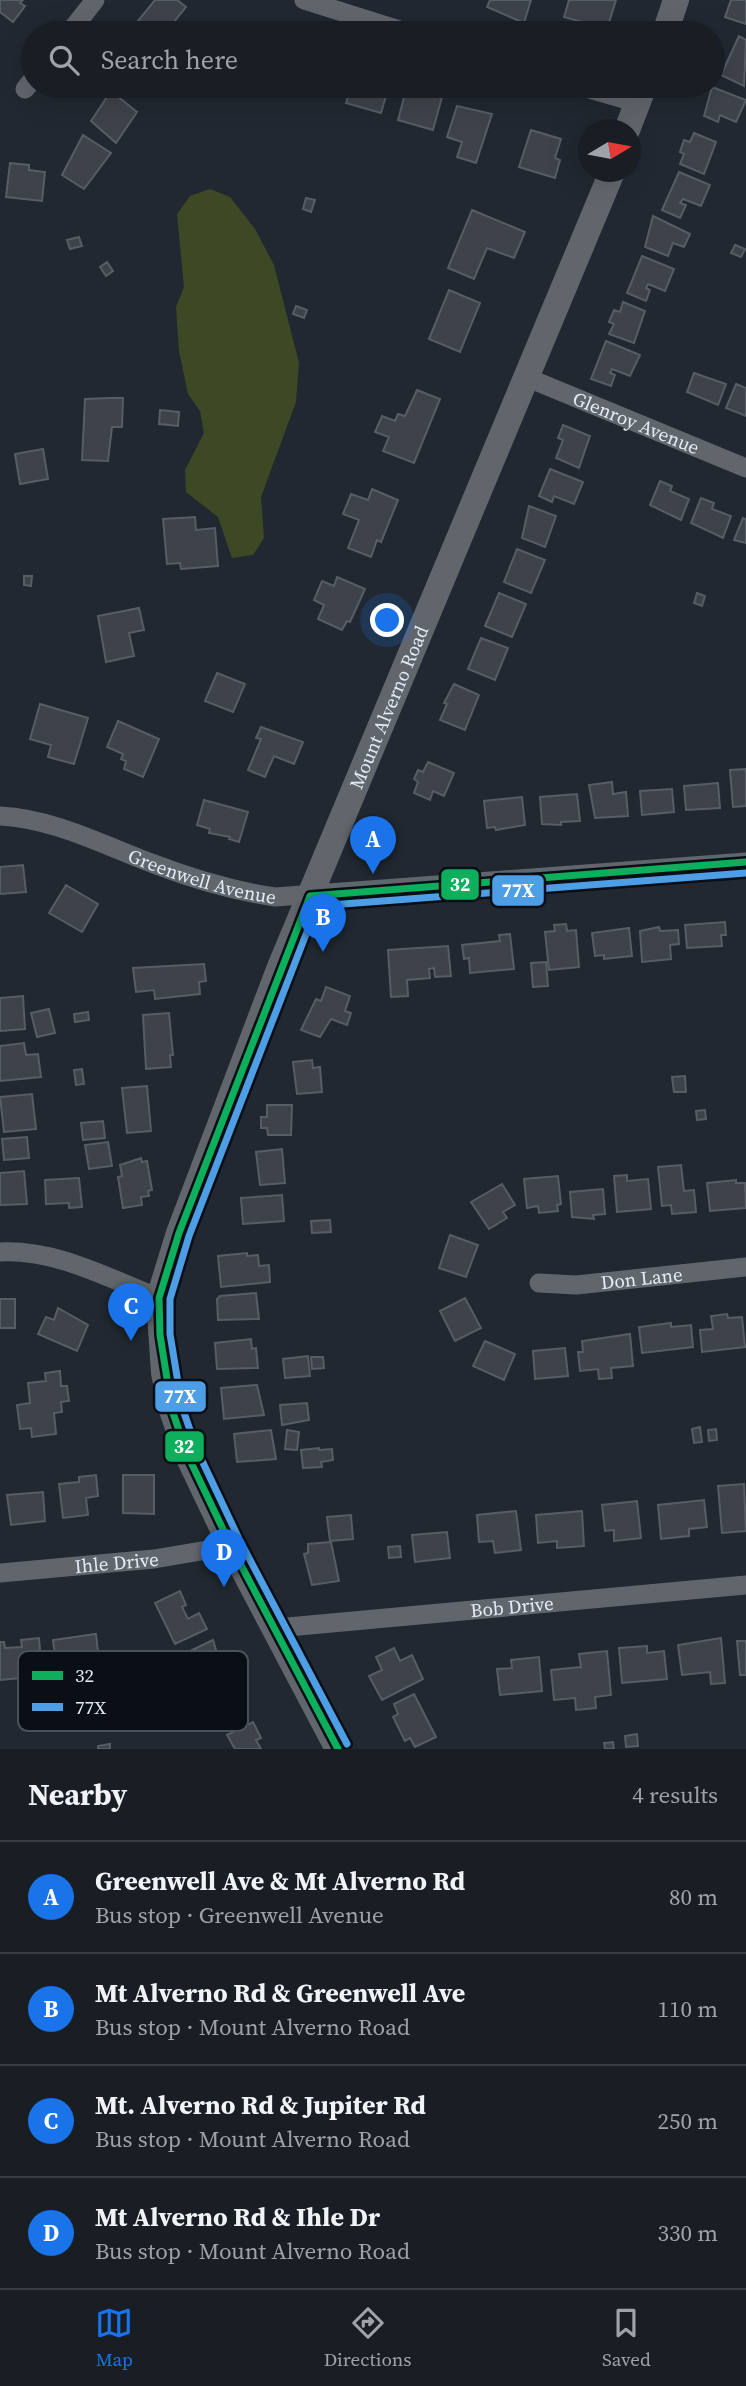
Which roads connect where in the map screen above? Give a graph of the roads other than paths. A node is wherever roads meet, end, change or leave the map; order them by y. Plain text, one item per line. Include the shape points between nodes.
1 (95, 0) edge
2 (304, 0) edge
3 (676, 0) edge
4 (78, 21) edge
5 (371, 21) edge
6 (670, 21) edge
7 (639, 98) edge
8 (631, 119) edge
9 (608, 182) edge
10 (528, 379) junction
11 (746, 468) edge
12 (0, 816) edge
13 (746, 862) edge
14 (310, 896) junction
15 (0, 1252) edge
16 (746, 1266) edge
17 (539, 1283) dead end
18 (159, 1297) junction
19 (231, 1546) junction
20 (0, 1573) edge
21 (746, 1585) edge
22 (277, 1628) junction
23 (338, 1749) edge

1 - 4 street
2 - 5 street
3 - 6 street
7 - 8 street
9 - 10 street, Mount Alverno Road
10 - 11 street, Glenroy Avenue
10 - 14 street, Mount Alverno Road
12 - 14 street, Greenwell Avenue via 48,823 247,893
13 - 14 street, Greenwell Avenue
14 - 18 street, Mount Alverno Road
15 - 18 street via 69,1261
16 - 17 street, Don Lane via 576,1284
18 - 19 street, Mount Alverno Road via 161,1348 172,1410 187,1454
19 - 20 street, Ihle Drive via 153,1559
19 - 22 street, Mount Alverno Road
21 - 22 street, Bob Drive
22 - 23 street, Mount Alverno Road

